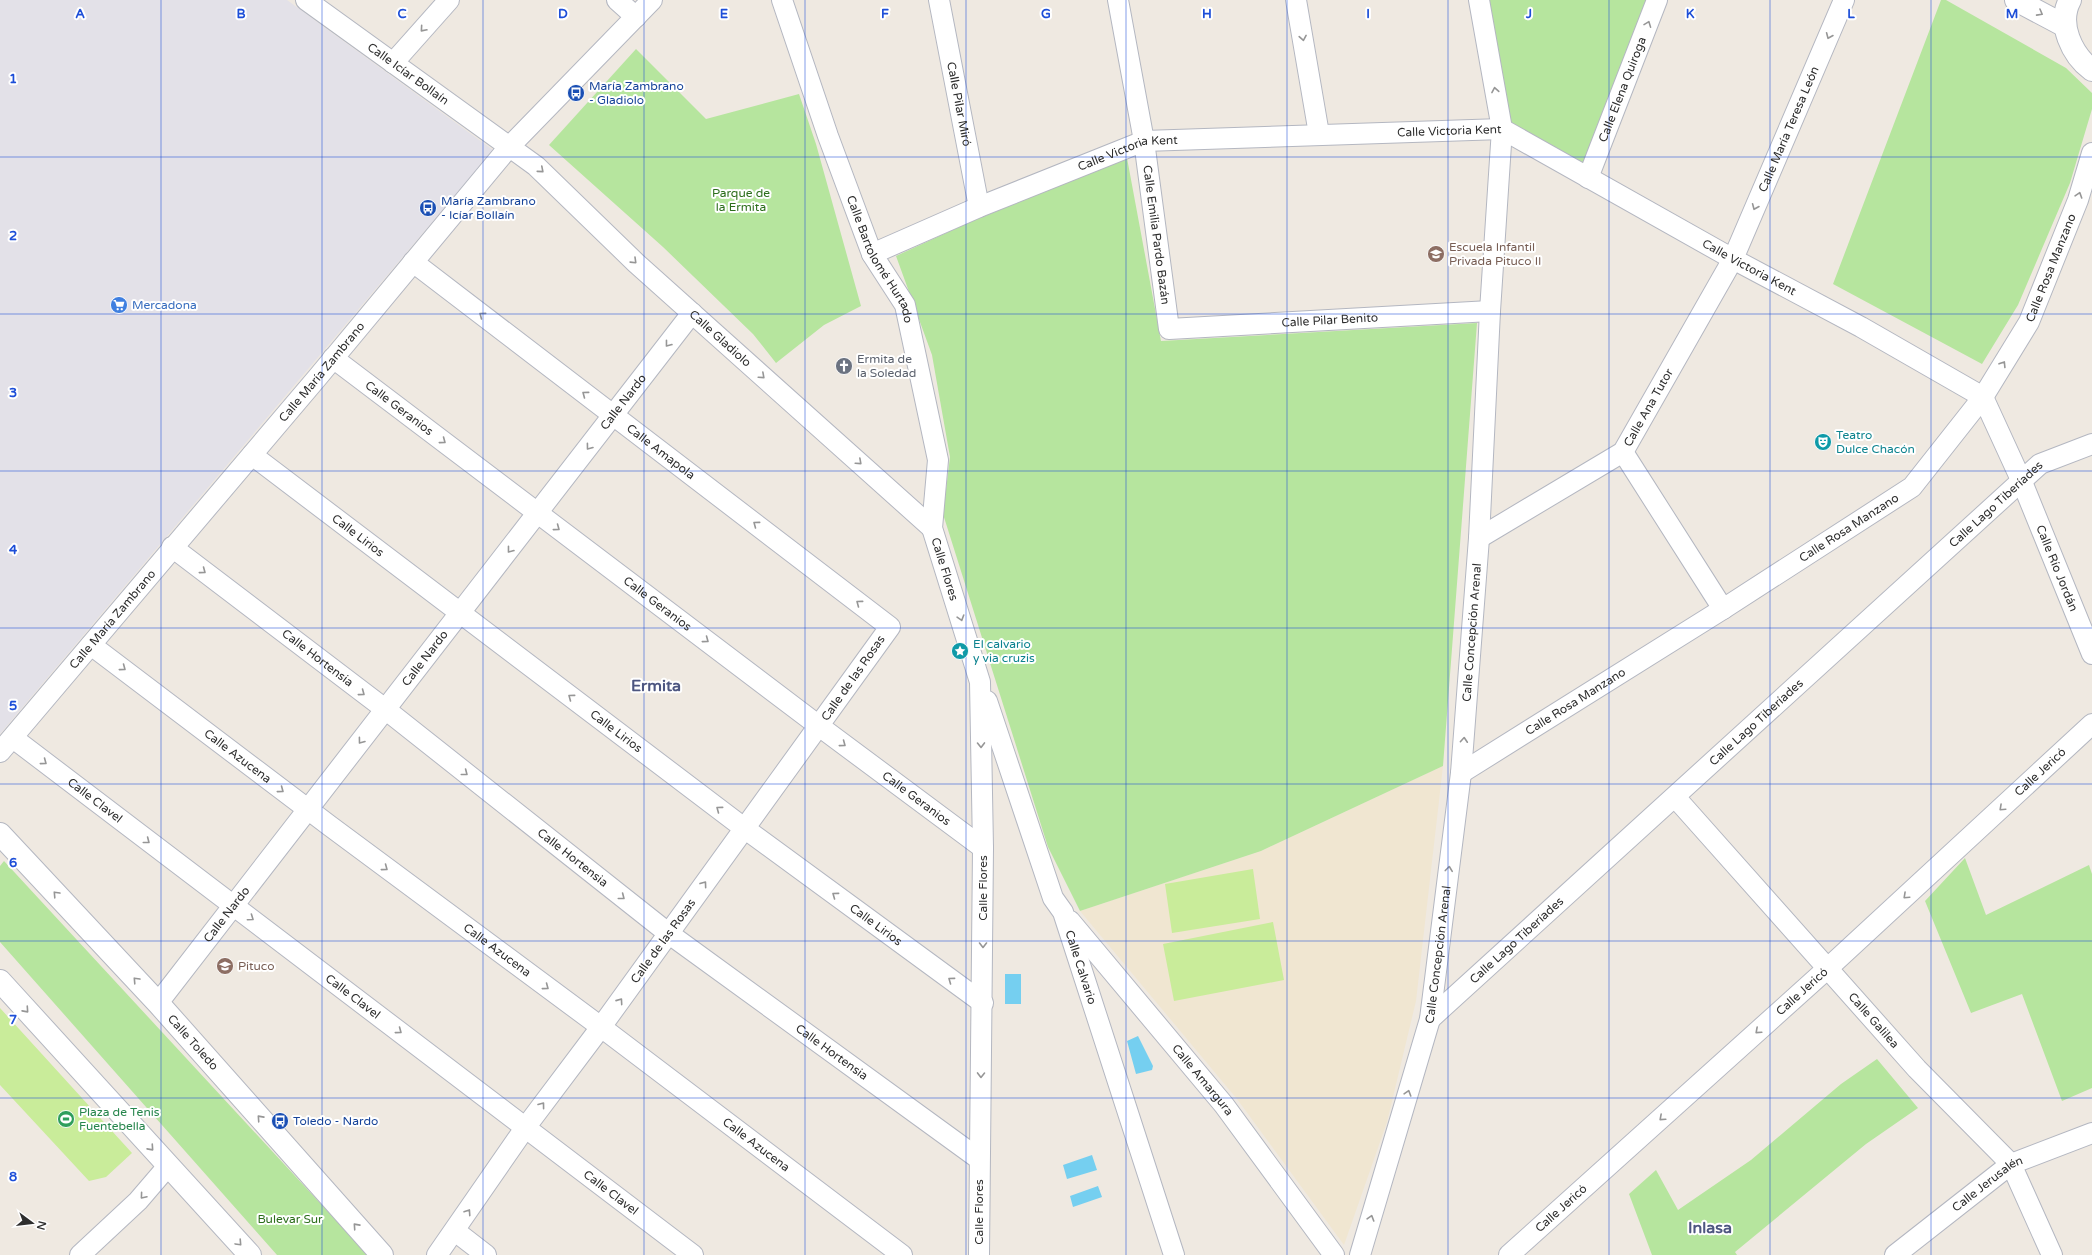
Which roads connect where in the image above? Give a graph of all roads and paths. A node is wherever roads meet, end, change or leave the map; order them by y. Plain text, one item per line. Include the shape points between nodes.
1 (306, 0) edge
2 (449, 0) edge
3 (617, 0) edge
4 (652, 0) edge
5 (782, 0) edge
6 (939, 0) edge
7 (1118, 0) edge
8 (1296, 0) edge
9 (1479, 0) edge
10 (1657, 0) edge
11 (1844, 0) edge
12 (2016, 0) edge
13 (2070, 0) edge
14 (636, 17) junction
15 (2065, 26) junction
16 (393, 63) junction
17 (2092, 70) edge
18 (1502, 129) junction
19 (1319, 134) junction
20 (1144, 141) junction
21 (509, 147) junction
22 (2092, 153) edge
23 (1588, 178) junction
24 (979, 208) junction
25 (872, 254) junction
26 (1733, 259) junction
27 (413, 262) junction
28 (1490, 311) junction
29 (692, 313) junction
30 (1169, 329) joint
31 (333, 358) junction
32 (1983, 397) junction
33 (613, 415) junction
34 (2092, 444) edge
35 (1623, 452) junction
36 (252, 455) junction
37 (2022, 482) junction
38 (538, 514) junction
39 (932, 528) junction
40 (1479, 538) junction
41 (172, 547) junction
42 (1723, 609) junction
43 (460, 613) junction
44 (890, 626) joint
45 (91, 645) junction
46 (2092, 654) edge
47 (980, 682) junction
48 (385, 709) junction
49 (2092, 724) edge
50 (819, 726) junction
51 (7, 745) edge
52 (1461, 773) junction
53 (1675, 797) junction
54 (308, 810) junction
55 (744, 828) junction
56 (0, 834) edge
57 (983, 848) junction
58 (234, 906) junction
59 (1063, 912) junction
60 (668, 933) junction
61 (1828, 968) junction
62 (0, 981) edge
63 (158, 1003) junction
64 (983, 1003) junction
65 (1430, 1018) junction
66 (601, 1028) junction
67 (525, 1128) junction
68 (2092, 1133) edge
69 (979, 1159) junction
70 (2011, 1164) junction
71 (168, 1166) junction
72 (455, 1231) junction
73 (80, 1255) edge
74 (250, 1255) edge
75 (382, 1255) edge
76 (437, 1255) edge
77 (486, 1255) edge
78 (693, 1255) edge
79 (902, 1255) edge
80 (979, 1255) edge
81 (1174, 1255) edge
82 (1334, 1255) edge
83 (1360, 1255) edge
84 (1509, 1255) edge
85 (1895, 1255) edge
86 (2052, 1255) edge

1 - 16 street, Calle Icíar Bollaín
2 -> 16 street
3 - 14 street
4 - 14 street, Calle María Zambrano
5 - 25 street, Calle Bartolomé Hurtado via 828,136
6 - 24 street, Calle Pilar Miró
7 - 20 street, Calle Emilia Pardo Bazán
8 -> 19 street
18 -> 9 street, Calle Concepción Arenal
23 -> 10 street, Calle Elena Quiroga
11 -> 26 street, Calle María Teresa León
12 -> 15 street
13 - 15 street
14 - 21 street, Calle María Zambrano
15 - 17 street via 2072,47
16 - 21 street, Calle Icíar Bollaín
18 - 19 street, Calle Victoria Kent
18 - 23 street, Calle Victoria Kent
18 - 28 street, Calle Concepción Arenal
19 - 20 street, Calle Victoria Kent
20 - 24 street, Calle Victoria Kent
20 - 30 street, Calle Emilia Pardo Bazán
21 - 27 street, Calle María Zambrano
21 -> 29 street, Calle Gladiolo via 558,185 636,263
32 -> 22 street, Calle Rosa Manzano via 2029,322 2078,200
23 - 26 street, Calle Victoria Kent
24 - 25 street, Calle Victoria Kent
25 - 39 street, Calle Bartolomé Hurtado via 905,305 938,460
26 - 32 street, Calle Victoria Kent via 1861,327
26 - 35 street, Calle Ana Tutor
27 - 31 street, Calle María Zambrano
33 -> 27 street, Calle Amapola
28 - 30 street, Calle Pilar Benito
28 - 40 street, Calle Concepción Arenal
29 -> 33 street, Calle Nardo
29 -> 39 street, Calle Gladiolo
31 - 36 street, Calle María Zambrano
31 -> 38 street, Calle Geranios
32 - 37 street
32 - 42 street, Calle Rosa Manzano via 1912,487
33 -> 38 street, Calle Nardo
44 -> 33 street, Calle Amapola
34 - 37 street, Calle Lago Tiberíades via 2040,464
35 - 40 street, Calle Ana Tutor
35 - 42 street
36 - 41 street, Calle María Zambrano
36 - 43 street, Calle Lirios
37 - 46 street, Calle Río Jordán
37 - 53 street, Calle Lago Tiberíades
38 -> 43 street, Calle Nardo
38 -> 50 street, Calle Geranios
39 -> 47 street, Calle Flores
52 -> 40 street, Calle Concepción Arenal
41 - 45 street, Calle María Zambrano
41 -> 48 street, Calle Hortensia
42 - 52 street, Calle Rosa Manzano
43 - 48 street, Calle Nardo
55 -> 43 street, Calle Lirios
44 - 50 street, Calle de las Rosas
45 - 51 street, Calle María Zambrano
45 -> 54 street, Calle Azucena
47 -> 57 street, Calle Flores
47 - 59 street, Calle Calvario via 1053,898
48 -> 54 street, Calle Nardo
48 -> 60 street, Calle Hortensia
49 -> 61 street, Calle Jericó
50 - 55 street, Calle de las Rosas
50 -> 57 street, Calle Geranios
51 -> 58 street, Calle Clavel
65 -> 52 street, Calle Concepción Arenal
53 - 61 street, Calle Galilea
53 - 65 street, Calle Lago Tiberíades
54 - 58 street, Calle Nardo
54 -> 66 street, Calle Azucena
60 -> 55 street, Calle de las Rosas
64 -> 55 street, Calle Lirios
63 -> 56 street, Calle Toledo
57 -> 64 street, Calle Flores
58 - 63 street, Calle Nardo
58 -> 67 street, Calle Clavel
59 - 81 street, Calle Calvario
59 - 82 street, Calle Amargura via 1224,1105
66 -> 60 street, Calle de las Rosas
60 - 69 street, Calle Hortensia
61 - 70 street, Calle Galilea via 1917,1069
61 -> 84 street, Calle Jericó
62 -> 71 street
75 -> 63 street, Calle Toledo
64 -> 69 street, Calle Flores
83 -> 65 street, Calle Concepción Arenal
67 -> 66 street, Calle de las Rosas
66 - 79 street, Calle Azucena
72 -> 67 street, Calle de las Rosas
67 - 78 street, Calle Clavel
68 - 70 street, Calle Jerusalén
69 - 80 street, Calle Flores
70 - 85 street, Calle Jerusalén
70 - 86 street, Calle Galilea
71 -> 73 street via 138,1201
71 -> 74 street
72 - 76 street, Calle de las Rosas
72 - 77 street

